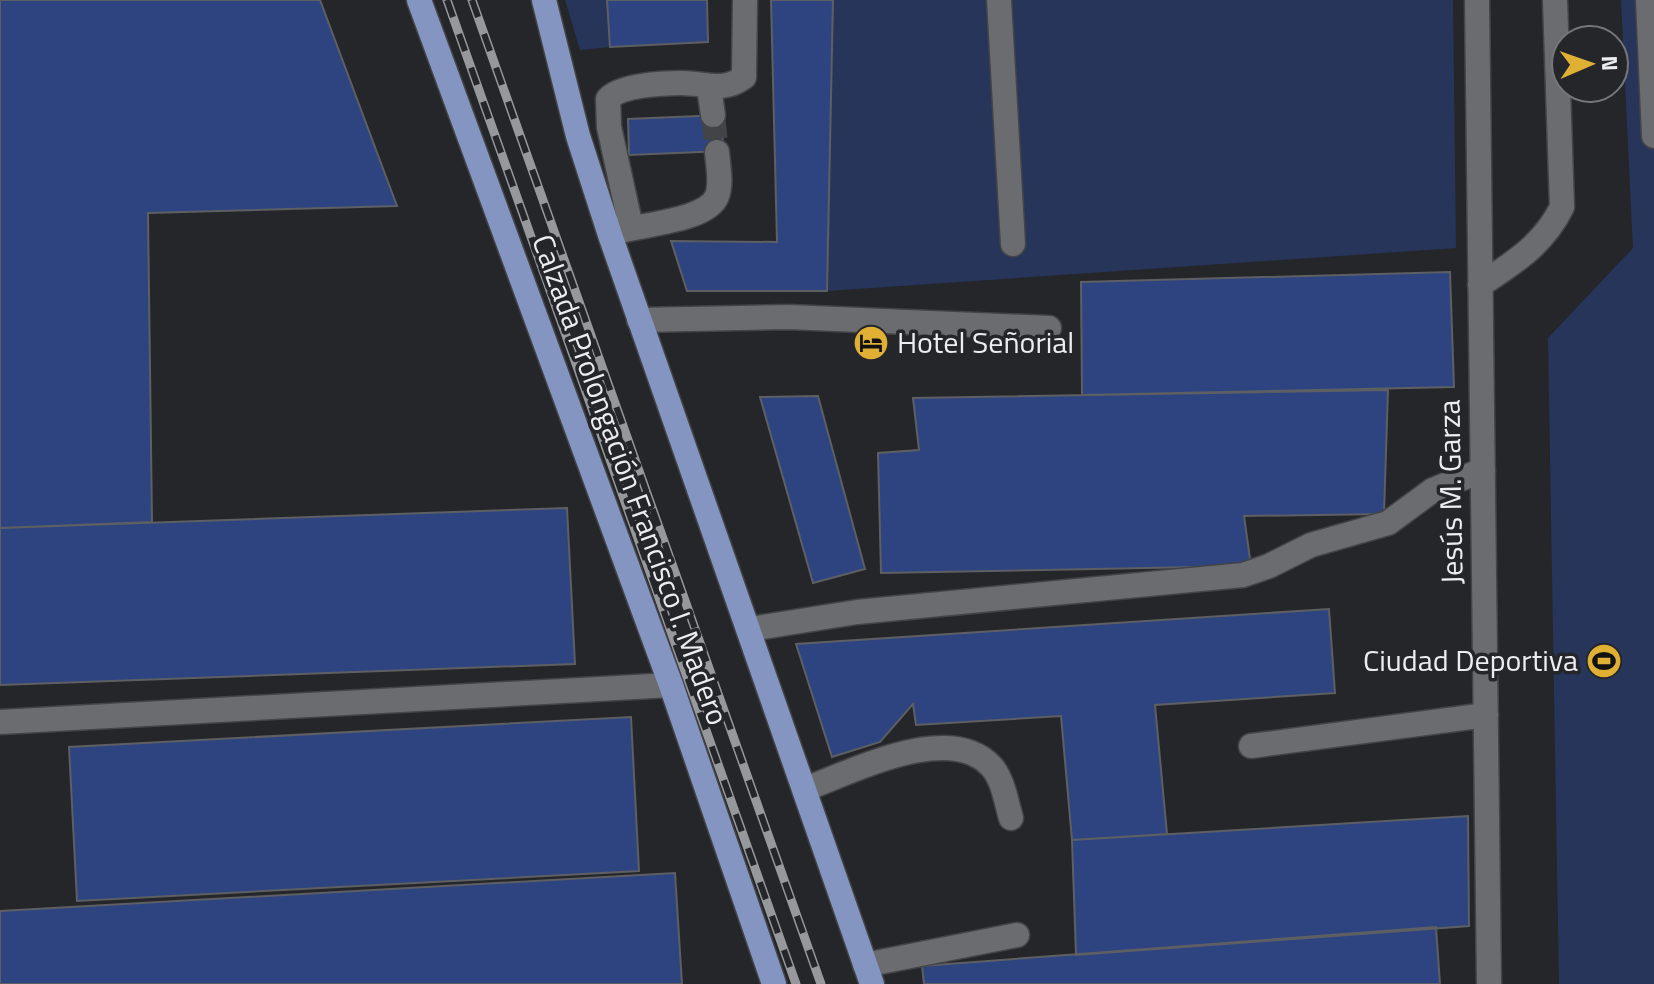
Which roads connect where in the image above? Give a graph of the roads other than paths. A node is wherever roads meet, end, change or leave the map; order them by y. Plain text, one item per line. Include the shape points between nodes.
1 (419, 0) edge
2 (544, 0) edge
3 (745, 0) edge
4 (999, 0) edge
5 (1477, 0) edge
6 (1555, 0) edge
7 (1648, 0) edge
8 (709, 88) junction
9 (713, 115) tunnel mouth
10 (609, 127) junction
11 (578, 136) junction
12 (1654, 136) edge
13 (717, 152) tunnel mouth
14 (620, 231) junction
15 (1013, 244) dead end
16 (1480, 285) junction
17 (639, 320) junction
18 (1049, 328) dead end
19 (1483, 470) junction
20 (750, 629) junction
21 (671, 685) junction
22 (1486, 715) junction
23 (0, 722) edge
24 (1251, 746) dead end
25 (805, 789) junction
26 (1011, 818) dead end
27 (1017, 935) dead end
28 (869, 975) edge
29 (774, 984) edge
30 (1489, 984) edge

1 - 21 main road, Calzada Prolongación Francisco I. Madero
2 - 11 main road, Calzada Prolongación Francisco I. Madero
3 - 8 street via 744,77
4 - 15 street
5 - 16 street, Jesús M. Garza
6 - 16 street via 1562,207 1529,254
7 - 12 street
8 - 9 street
8 - 10 street via 681,83 613,93 608,99
10 - 11 street
10 - 14 street
11 - 14 main road, Calzada Prolongación Francisco I. Madero
13 - 14 street via 720,179 713,202 695,215
14 - 17 main road, Calzada Prolongación Francisco I. Madero
16 - 19 street, Jesús M. Garza
17 - 18 street via 789,317
17 - 20 main road, Calzada Prolongación Francisco I. Madero
19 - 20 street via 1433,490 1388,523 1321,541 1243,575 857,612
19 - 22 street, Jesús M. Garza
20 - 25 main road, Calzada Prolongación Francisco I. Madero
21 - 23 street
21 - 29 main road, Calzada Prolongación Francisco I. Madero
22 - 24 street
22 - 30 street, Jesús M. Garza
25 - 26 street via 912,750 954,749 976,754 993,768
25 - 28 main road, Calzada Prolongación Francisco I. Madero
27 - 28 street

